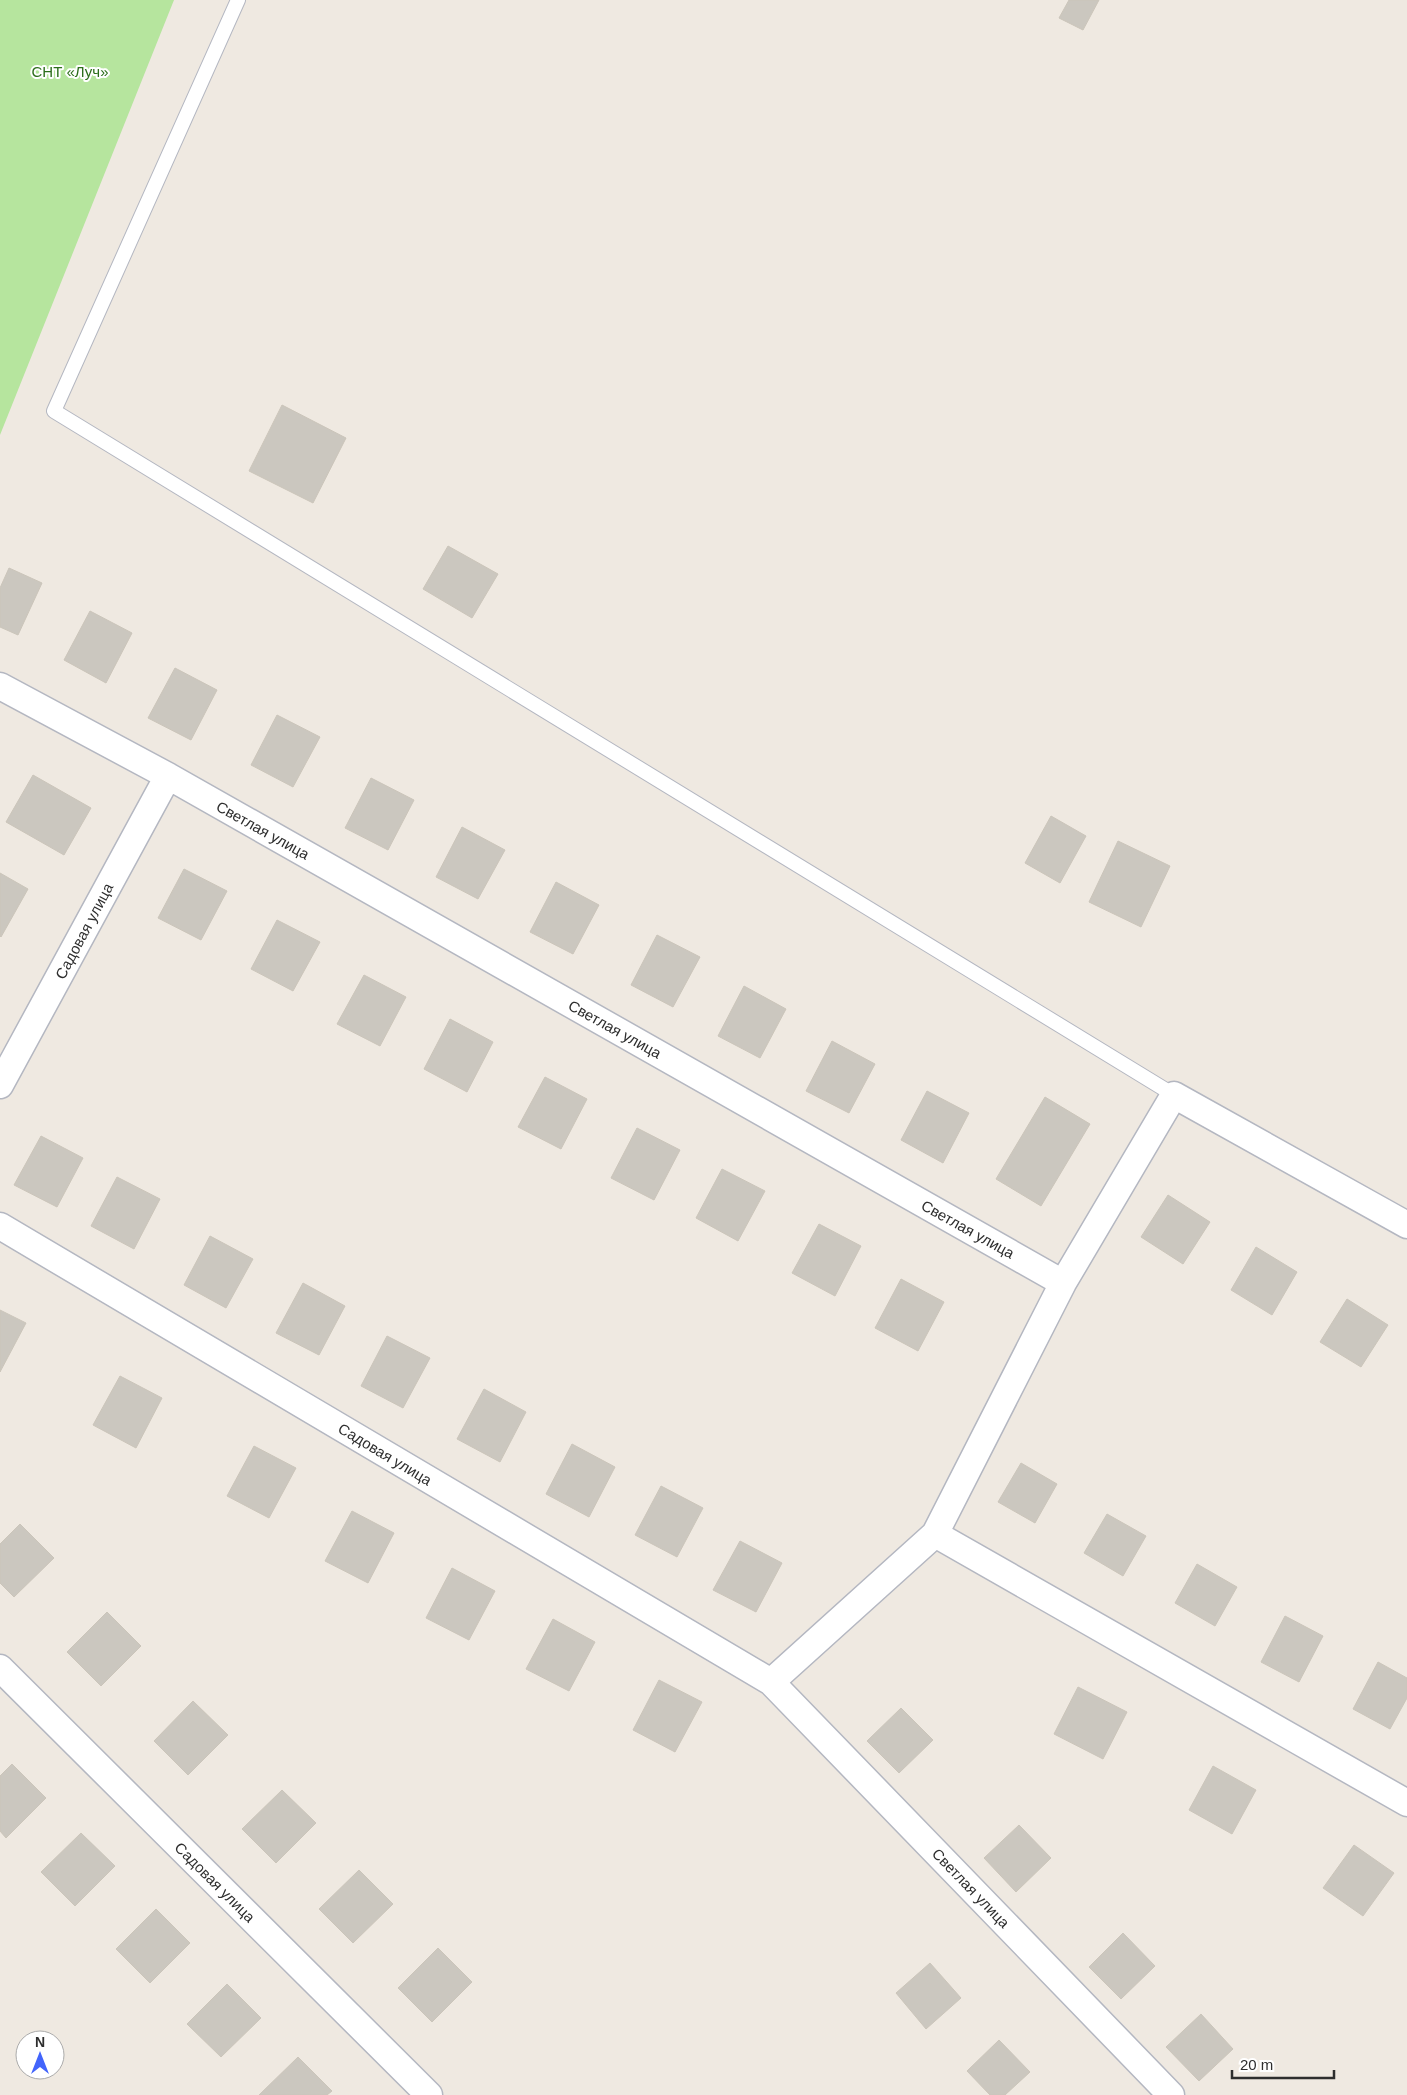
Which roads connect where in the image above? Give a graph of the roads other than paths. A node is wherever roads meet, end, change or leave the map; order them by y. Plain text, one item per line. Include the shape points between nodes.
1 (238, 0) edge
2 (0, 686) edge
3 (168, 776) junction
4 (0, 1085) edge
5 (1174, 1094) junction
6 (1407, 1225) edge
7 (0, 1226) edge
8 (1063, 1283) junction
9 (935, 1534) junction
10 (0, 1668) edge
11 (771, 1682) junction
12 (1407, 1803) edge
13 (430, 2095) edge
14 (1171, 2095) edge

1 - 5 lane via 54,411
2 - 3 street, Светлая улица
3 - 4 street, Садовая улица
3 - 8 street, Светлая улица
5 - 6 street
5 - 8 street
7 - 11 street, Садовая улица
8 - 9 street
9 - 11 street
9 - 12 street
10 - 13 street, Садовая улица
11 - 14 street, Светлая улица

